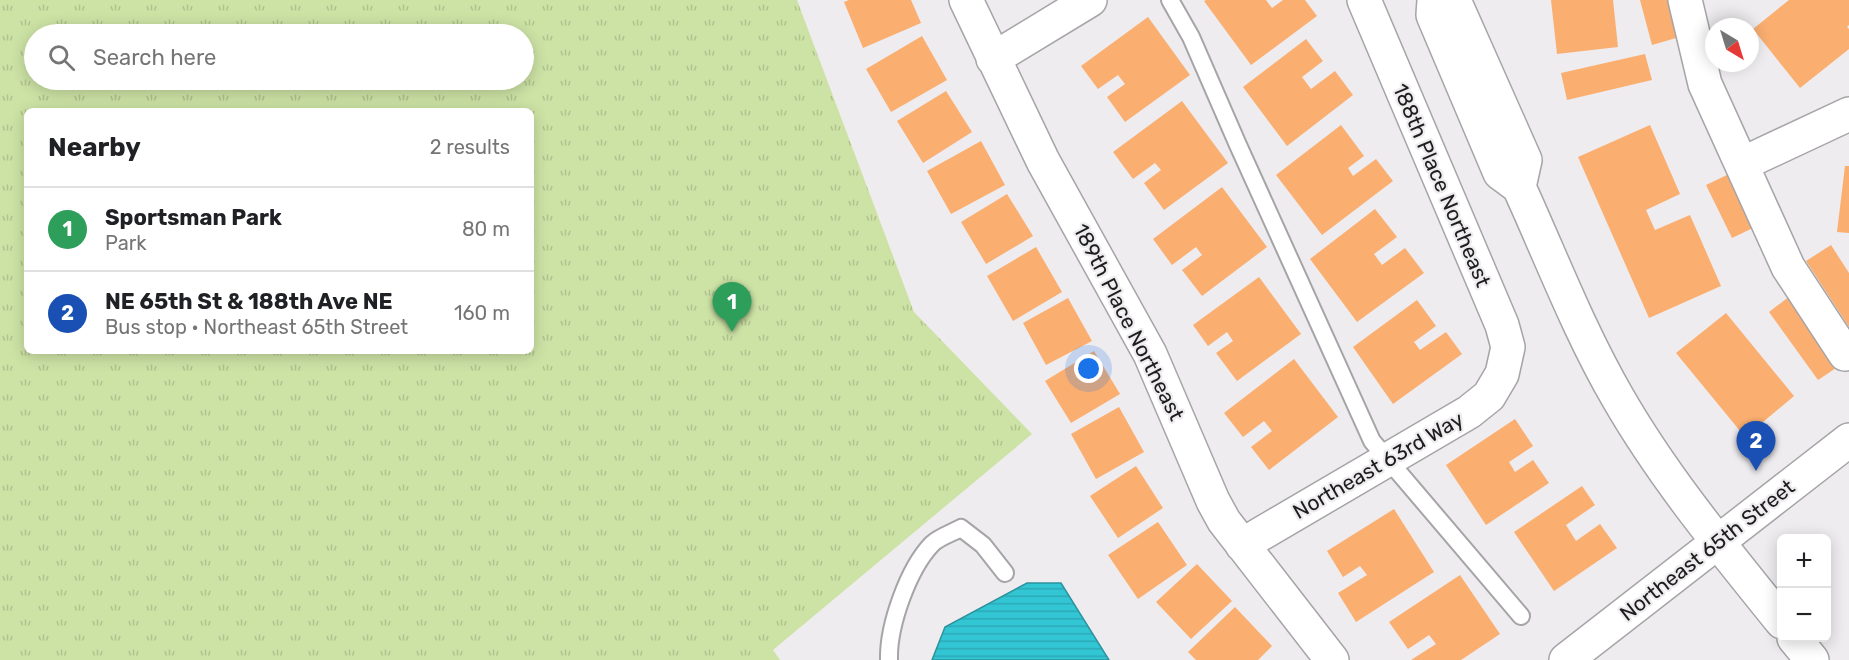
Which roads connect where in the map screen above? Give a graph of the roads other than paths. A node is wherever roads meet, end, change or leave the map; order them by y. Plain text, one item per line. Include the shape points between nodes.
1 (966, 0) edge
2 (1090, 0) edge
3 (1170, 0) edge
4 (1364, 0) edge
5 (1434, 0) edge
6 (1447, 0) edge
7 (1685, 0) edge
8 (993, 59) junction
9 (1849, 114) edge
10 (1742, 164) junction
11 (1519, 187) junction
12 (1845, 354) dead end
13 (1502, 374) joint
14 (1849, 440) edge
15 (1387, 459) junction
16 (1718, 542) junction
17 (1242, 545) junction
18 (1005, 573) dead end
19 (1521, 616) dead end
20 (1777, 616) edge
21 (1797, 642) edge
22 (889, 660) edge
23 (1332, 660) edge
24 (1566, 660) edge
25 (1812, 660) edge

1 - 8 street, 189th Place Northeast
2 - 8 street
3 - 15 lane via 1191,37 1372,441
4 - 13 street, 188th Place Northeast via 1502,326 1508,347
5 - 11 street via 1433,15 1500,174
6 - 11 street via 1457,6 1525,160
7 - 10 street via 1705,84
8 - 17 street, 189th Place Northeast via 1145,344 1213,501
9 - 10 street
10 - 12 street via 1788,267
11 - 16 street via 1617,397 1672,482
13 - 15 street, Northeast 63rd Way via 1489,396 1469,412
14 - 16 street, Northeast 65th Street
15 - 17 street, Northeast 63rd Way
15 - 19 lane
16 - 20 street
16 - 24 street, Northeast 65th Street
17 - 23 street, 189th Place Northeast
18 - 22 lane via 983,545 961,528 933,543 896,610
21 - 25 street

